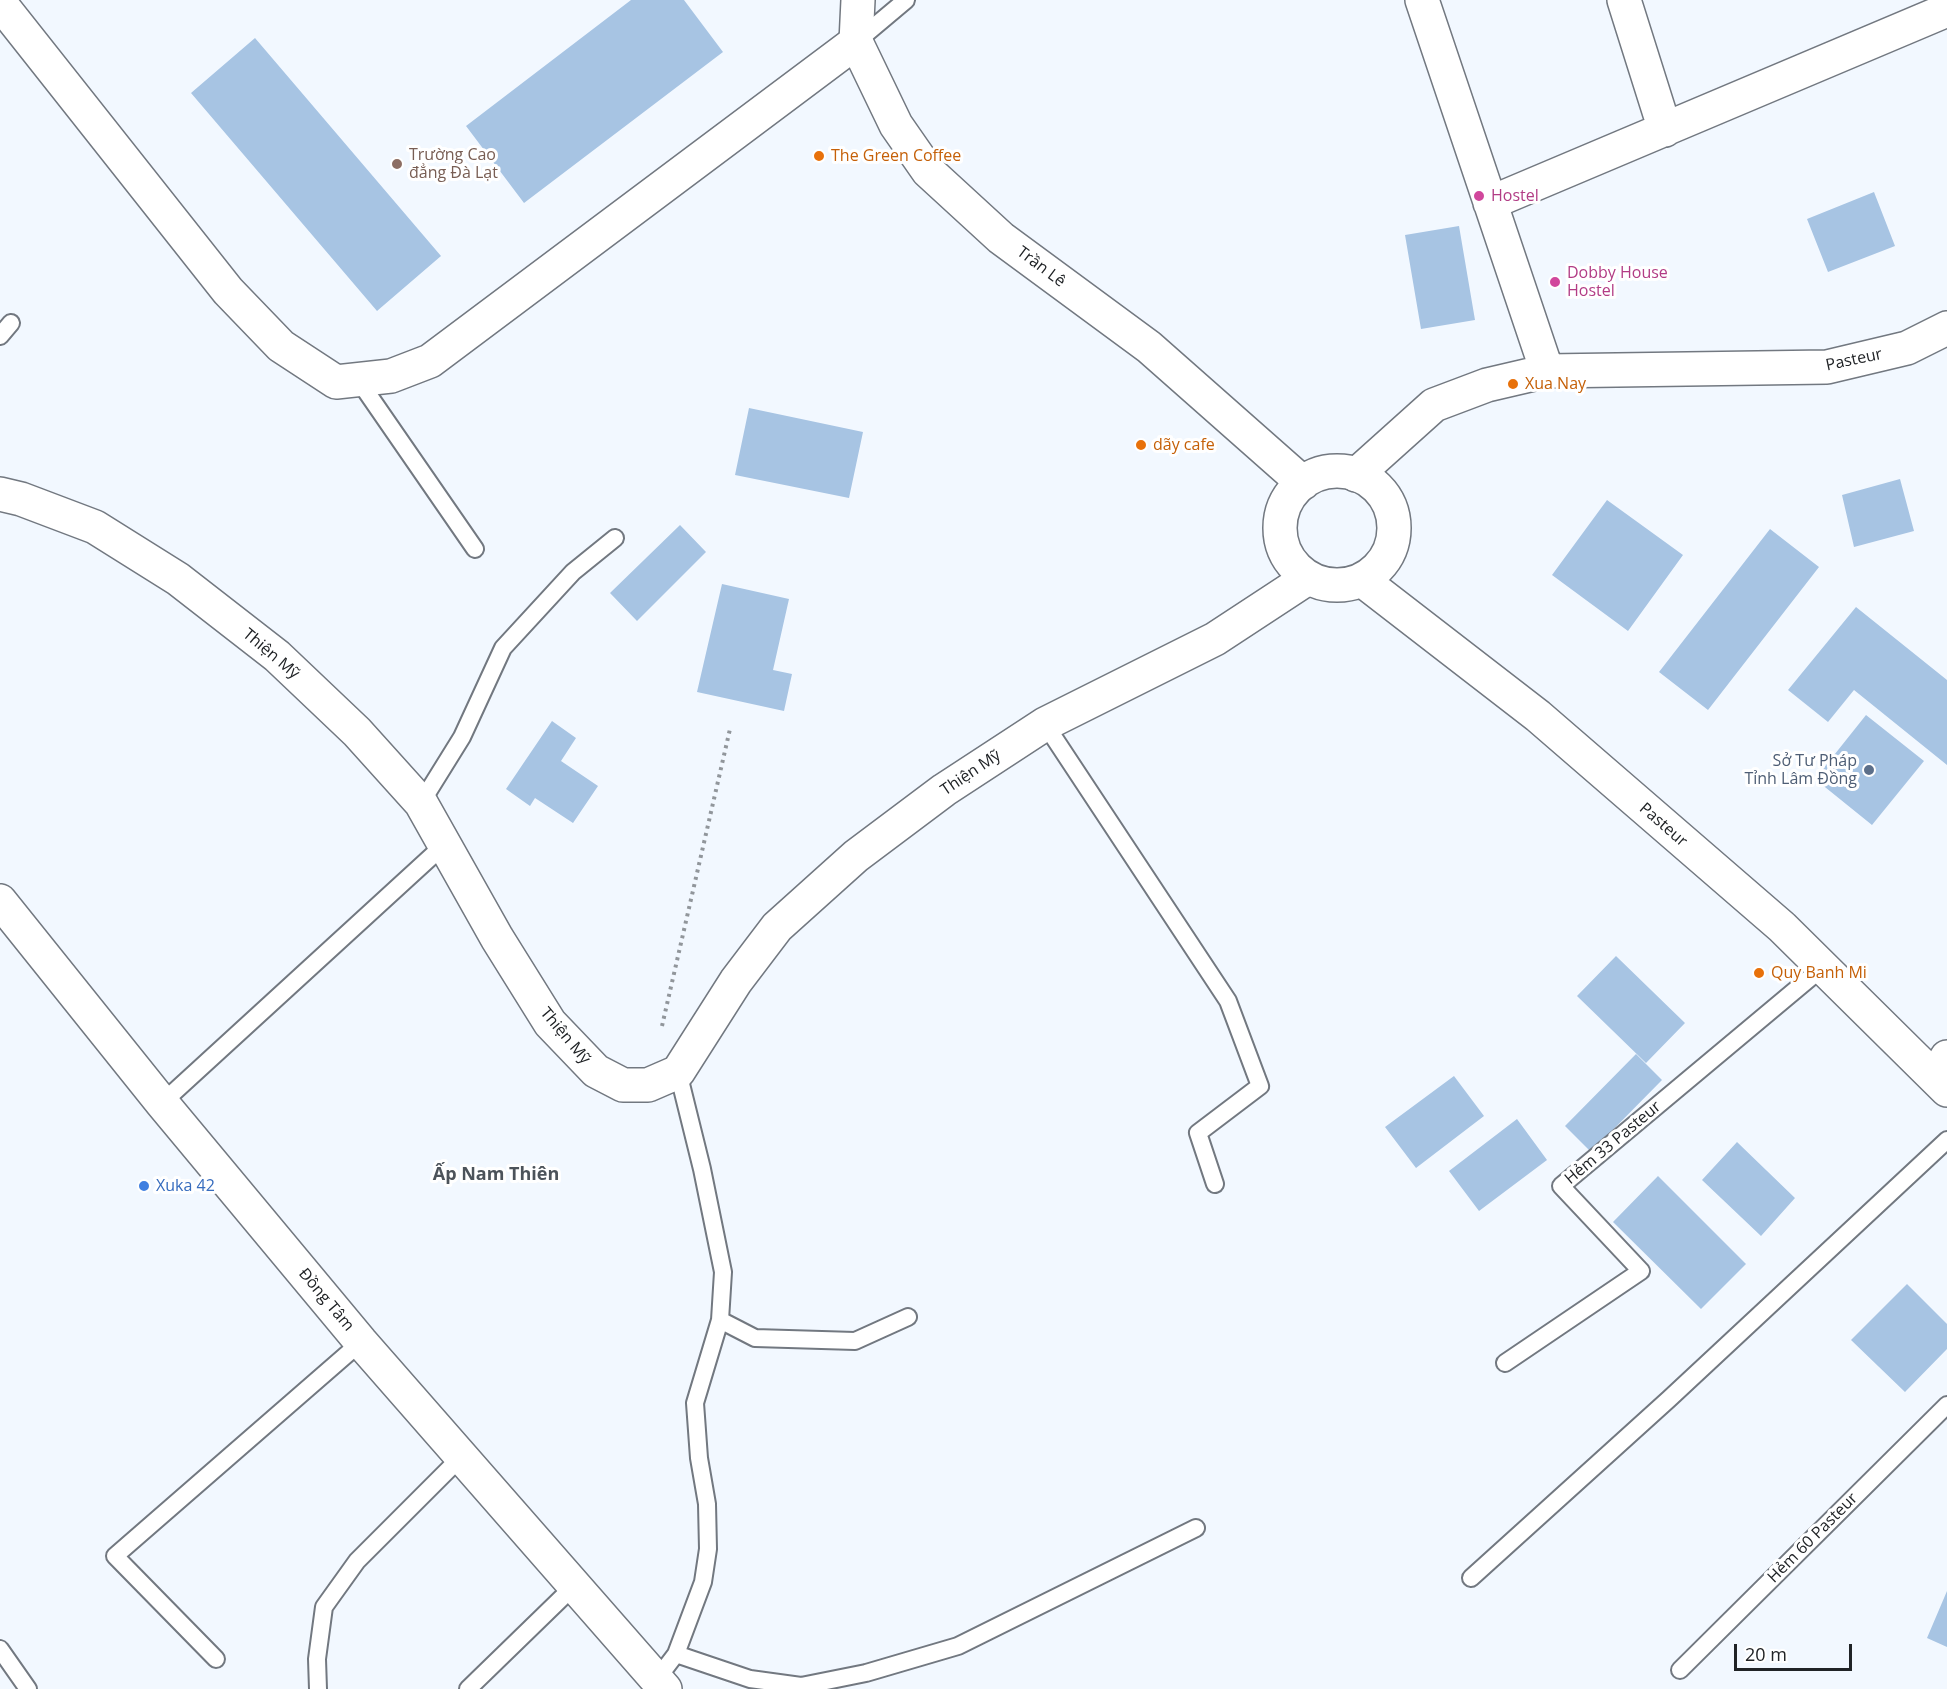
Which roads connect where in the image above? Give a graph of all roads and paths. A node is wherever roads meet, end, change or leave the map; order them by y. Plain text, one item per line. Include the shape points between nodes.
1 (858, 0) edge
2 (906, 0) edge
3 (1422, 0) edge
4 (1624, 0) edge
5 (0, 3) edge
6 (1947, 10) edge
7 (856, 42) junction
8 (1665, 130) junction
9 (1490, 203) junction
10 (11, 323) dead end
11 (1947, 328) edge
12 (0, 336) edge
13 (1547, 371) junction
14 (359, 381) junction
15 (1356, 475) junction
16 (1303, 483) junction
17 (0, 494) edge
18 (615, 538) dead end
19 (475, 549) dead end
20 (1308, 578) junction
21 (1362, 580) junction
22 (1046, 724) junction
23 (730, 729) dead end
24 (421, 803) junction
25 (446, 844) junction
26 (0, 901) edge
27 (1823, 967) junction
28 (661, 1028) dead end
29 (678, 1072) junction
30 (1943, 1074) edge
31 (162, 1103) junction
32 (1947, 1140) edge
33 (1215, 1184) dead end
34 (908, 1317) dead end
35 (720, 1320) junction
36 (361, 1342) junction
37 (1505, 1363) dead end
38 (1947, 1406) edge
39 (461, 1457) junction
40 (1196, 1528) dead end
41 (1471, 1578) dead end
42 (574, 1585) junction
43 (0, 1649) edge
44 (216, 1659) dead end
45 (1680, 1670) dead end
46 (666, 1674) edge
47 (28, 1689) edge
48 (318, 1689) edge
49 (468, 1689) edge

1 - 7 street, Trần Lê
2 - 7 lane
3 - 9 street
4 - 8 street
5 - 14 street via 228,291 281,346 314,370 336,382
6 - 8 street
7 - 14 street via 430,362
7 - 16 street, Trần Lê via 896,125 928,171 1001,238 1149,347
8 - 9 street
9 - 13 street
10 - 12 lane
11 - 13 street, Pasteur via 1907,348 1827,367
13 - 15 street, Pasteur via 1486,385 1434,405
14 - 19 lane
15 - 16 street via 1338,471 1319,474
15 - 21 street via 1373,484 1386,498 1393,516 1394,535 1388,553
16 - 20 street via 1289,496 1279,532 1293,566
17 - 24 street, Thiện Mỹ via 94,527 178,579 277,656 357,732
18 - 24 lane via 573,572 503,648 462,737
20 - 21 street via 1326,585
20 - 22 street, Thiện Mỹ via 1215,639
21 - 27 street, Pasteur via 1538,716
22 - 29 street, Thiện Mỹ via 944,790 856,856 777,927 736,981
22 - 33 lane via 1228,1001 1260,1086 1198,1133
23 - 28 path
24 - 25 street, Thiện Mỹ
25 - 29 street, Thiện Mỹ via 497,938 550,1023 596,1071 623,1085 648,1085
25 - 31 lane
26 - 31 street, Đồng Tâm
27 - 30 street, Pasteur
27 - 37 lane, Hẻm 33 Pasteur via 1561,1186 1641,1271
29 - 35 lane via 723,1272
31 - 36 street, Đồng Tâm
32 - 41 lane
34 - 35 lane via 855,1341 755,1338
35 - 46 lane via 695,1403 707,1504 708,1549 703,1582
36 - 39 street, Đồng Tâm
36 - 44 lane via 115,1556
38 - 45 lane, Hẻm 60 Pasteur
39 - 42 street, Đồng Tâm
39 - 48 lane via 357,1562 324,1607 316,1659
40 - 46 lane via 958,1646 866,1673 801,1686
42 - 46 street, Đồng Tâm
42 - 49 lane
43 - 47 lane

